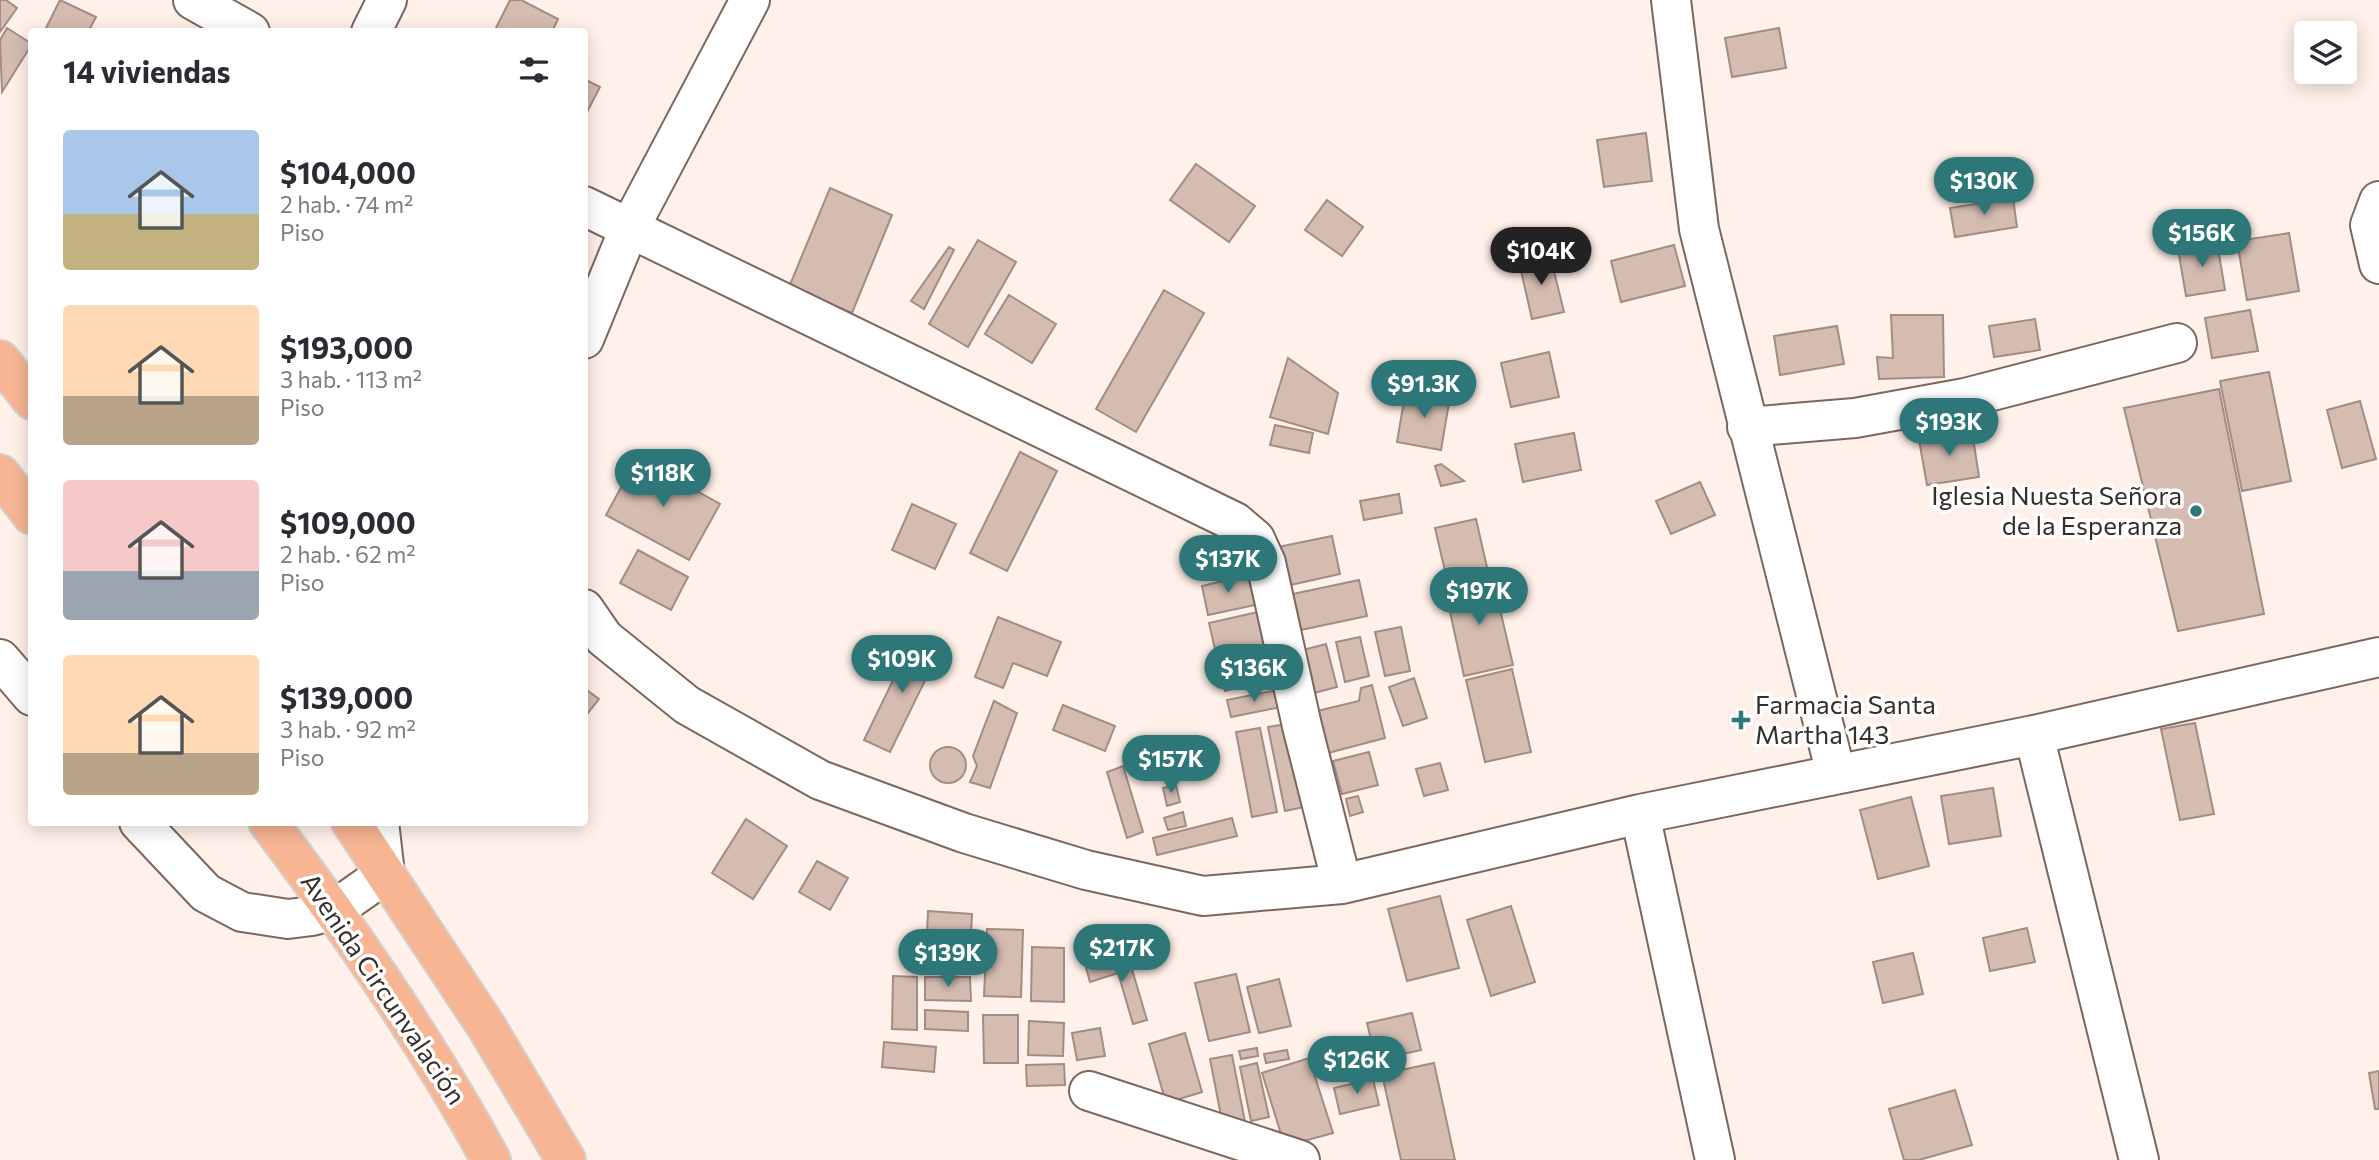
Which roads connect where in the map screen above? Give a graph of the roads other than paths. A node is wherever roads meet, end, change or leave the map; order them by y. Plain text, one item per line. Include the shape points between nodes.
1 (193, 0) edge
2 (387, 0) edge
3 (750, 0) edge
4 (1671, 0) edge
5 (243, 28) edge
6 (373, 28) edge
7 (2379, 201) edge
8 (588, 208) edge
9 (629, 229) junction
10 (2379, 264) edge
11 (588, 329) edge
12 (2177, 343) dead end
13 (0, 360) edge
14 (28, 395) edge
15 (1747, 427) junction
16 (0, 474) edge
17 (28, 510) edge
18 (588, 615) edge
19 (2379, 657) edge
20 (0, 659) edge
21 (28, 691) edge
22 (2034, 735) junction
23 (1836, 774) junction
24 (1640, 814) junction
25 (143, 826) edge
26 (271, 826) edge
27 (354, 826) edge
28 (379, 826) edge
29 (385, 874) junction
30 (1342, 884) junction
31 (334, 910) junction
32 (1089, 1091) dead end
33 (491, 1160) edge
34 (566, 1160) edge
35 (1300, 1160) edge
36 (1715, 1160) edge
37 (2139, 1160) edge

1 - 5 street
2 - 6 street
3 - 9 street
4 - 15 street via 1699,229
7 - 10 street via 2370,225
8 - 9 street
9 - 11 street
9 - 30 street via 1223,516 1255,539 1266,563
12 - 15 street via 1965,398 1855,418
13 - 14 highway
15 - 23 street
16 - 17 highway
18 - 30 street via 604,638 687,705 820,780 964,833 1086,870 1203,896
19 - 22 street
20 - 21 street
22 - 23 street
22 - 37 street
23 - 24 street
24 - 30 street
24 - 36 street
25 - 31 street via 206,893 242,912 288,919
26 - 31 highway, Avenida Circunvalación
27 - 29 highway
28 - 29 street
29 - 31 street
29 - 34 highway via 486,1026
31 - 33 highway, Avenida Circunvalación
32 - 35 street

